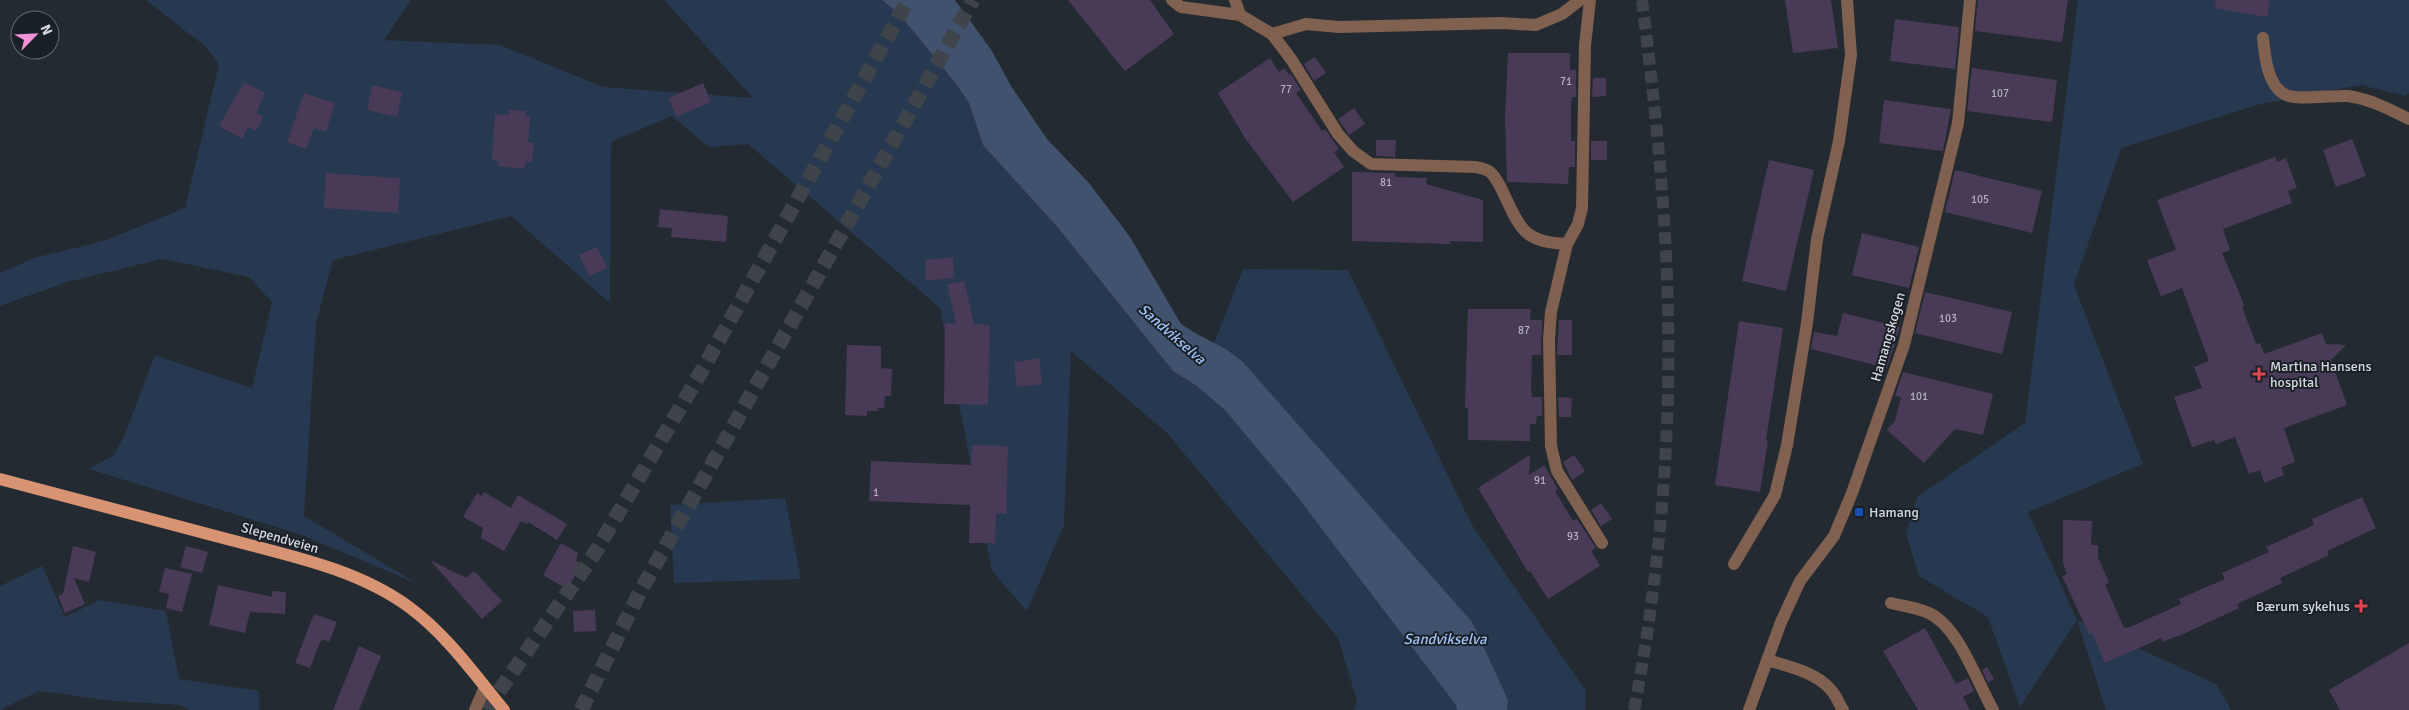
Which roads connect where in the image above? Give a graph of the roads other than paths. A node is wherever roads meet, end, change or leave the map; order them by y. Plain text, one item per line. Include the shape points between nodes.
1 (1172, 0) edge
2 (1235, 0) edge
3 (1580, 0) edge
4 (1590, 0) edge
5 (1848, 0) edge
6 (1970, 0) edge
7 (1196, 4) edge
8 (1240, 15) junction
9 (1272, 34) junction
10 (2263, 38) dead end
11 (2409, 119) edge
12 (1567, 244) junction
13 (0, 479) edge
14 (1602, 543) dead end
15 (1734, 564) dead end
16 (1891, 603) dead end
17 (1768, 660) junction
18 (485, 687) junction
19 (476, 710) edge
20 (504, 710) edge
21 (1750, 710) edge
22 (1843, 710) edge
23 (1993, 710) edge

1 - 7 street via 1181,7
2 - 8 street
3 - 9 street via 1562,14 1536,25 1339,27 1306,24
4 - 12 street via 1585,45 1582,208
5 - 15 street via 1851,56 1839,141 1817,239 1787,445 1775,495
6 - 17 street, Hamangskogen via 1958,123 1904,344 1834,536 1800,581
7 - 8 street
8 - 9 street
9 - 12 street via 1338,134 1371,164 1476,167 1490,171 1526,232 1540,240
10 - 11 street via 2266,63 2284,95 2359,98
12 - 14 street via 1551,312 1551,446 1557,471
13 - 18 main road, Slependveien via 255,546 349,575 388,593 410,608 440,635
16 - 23 street via 1929,614 1944,623
17 - 21 street, Hamangskogen
17 - 22 street via 1817,678 1831,690
18 - 19 street
18 - 20 main road, Slependveien

